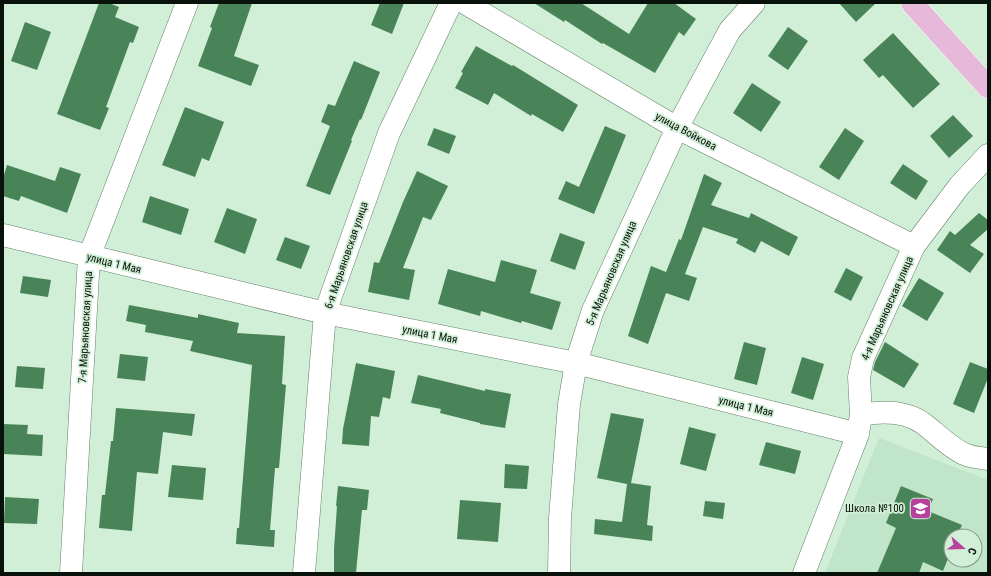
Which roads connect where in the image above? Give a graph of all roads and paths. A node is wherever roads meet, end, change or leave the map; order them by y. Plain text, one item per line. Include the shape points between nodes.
1 (187, 3) edge
2 (451, 3) edge
3 (464, 3) edge
4 (754, 3) edge
5 (912, 3) edge
6 (988, 87) edge
7 (677, 128) junction
8 (988, 155) edge
9 (3, 235) edge
10 (914, 246) junction
11 (89, 257) junction
12 (325, 313) junction
13 (576, 363) junction
14 (859, 425) junction
15 (988, 459) edge
16 (71, 573) edge
17 (304, 573) edge
18 (559, 573) edge
19 (804, 573) edge

1 - 11 street, 7-я Марьяновская улица
2 - 12 street, 6-я Марьяновская улица via 388,133
3 - 7 street, улица Войкова
4 - 7 street, 5-я Марьяновская улица via 730,30
5 - 6 main road
7 - 10 street, улица Войкова
7 - 13 street, 5-я Марьяновская улица via 593,310
8 - 10 street, 4-я Марьяновская улица via 960,185
9 - 11 street, улица 1 Мая
10 - 14 street, 4-я Марьяновская улица via 863,358 859,377
11 - 12 street, улица 1 Мая
11 - 16 street, 7-я Марьяновская улица
12 - 13 street, улица 1 Мая
12 - 17 street, 6-я Марьяновская улица
13 - 14 street, улица 1 Мая
13 - 18 street, 5-я Марьяновская улица via 560,518
14 - 15 street, улица 1 Мая via 875,412 893,412 909,416 923,423 945,443 965,454
14 - 19 street, 4-я Марьяновская улица

